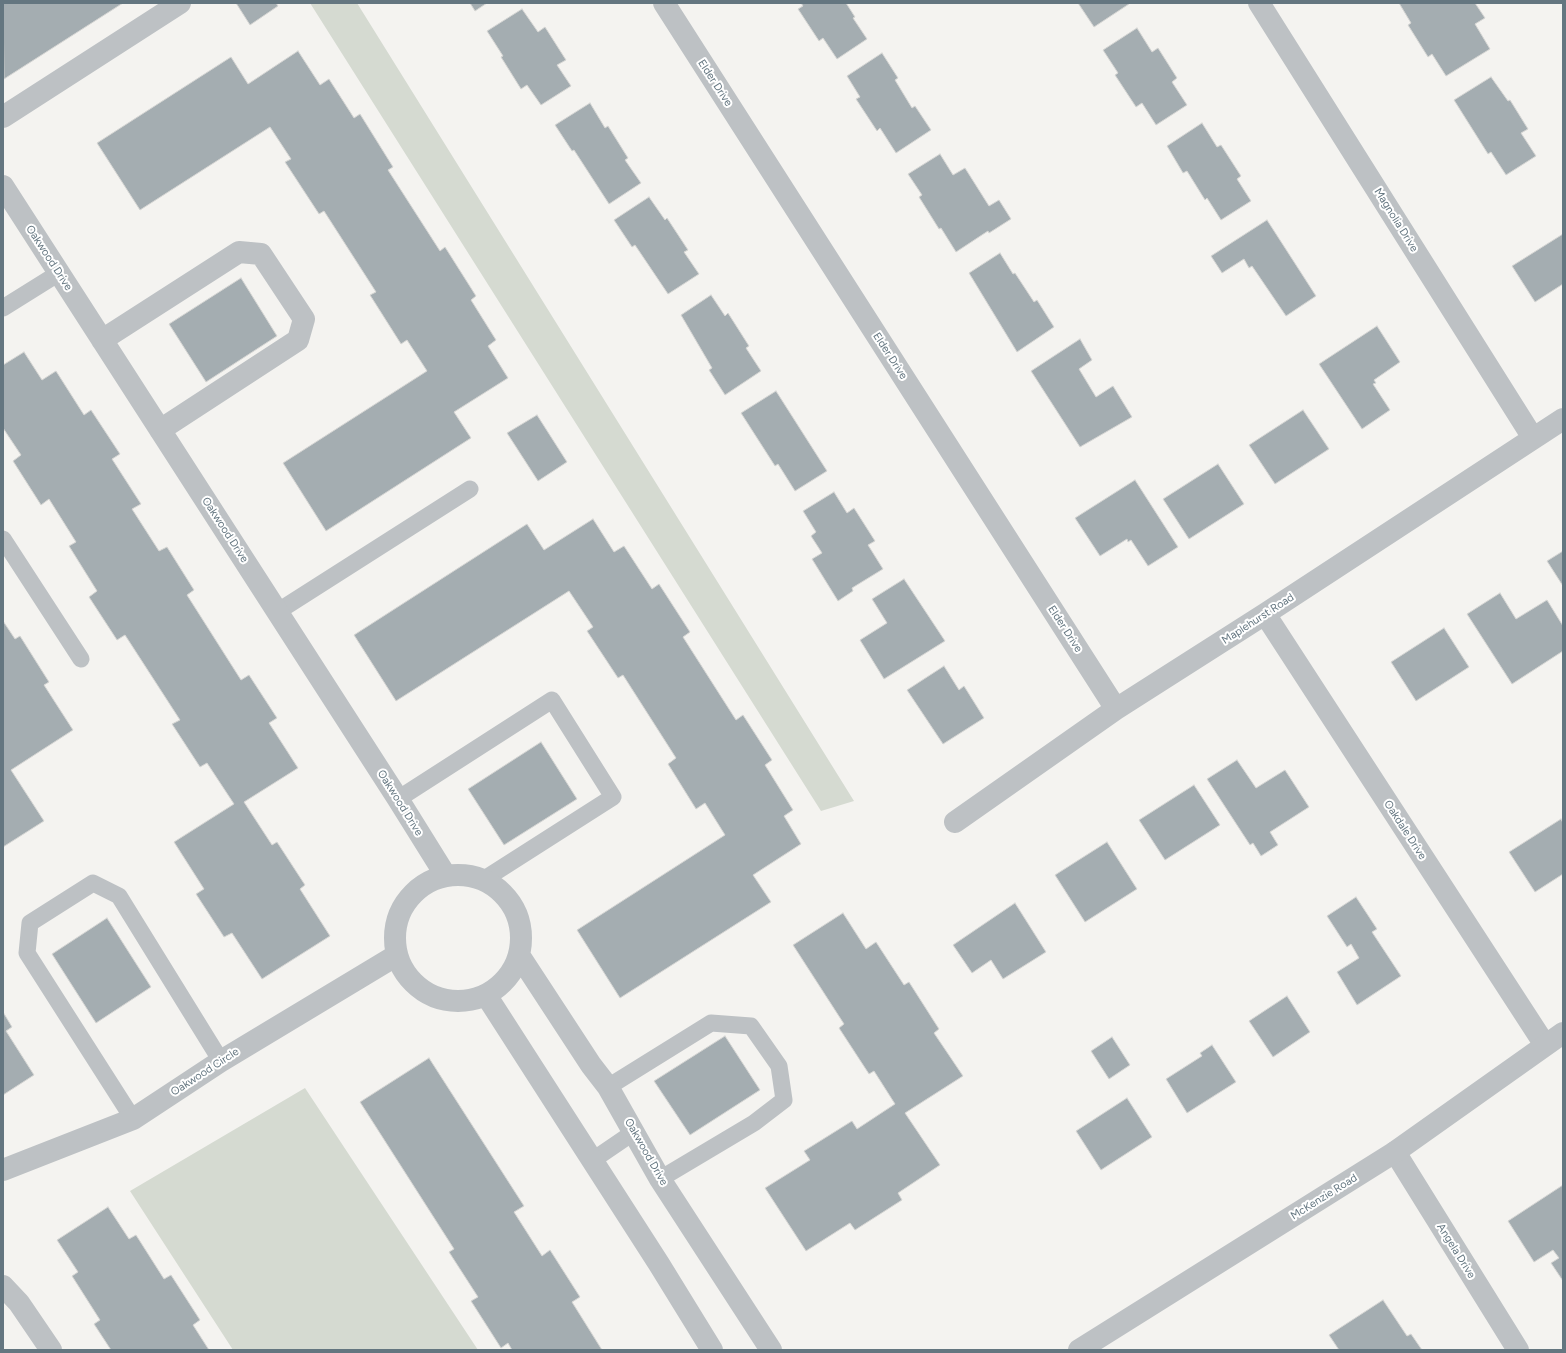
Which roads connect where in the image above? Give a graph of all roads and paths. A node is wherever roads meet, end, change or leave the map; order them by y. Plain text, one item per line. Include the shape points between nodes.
1 (180, 3) edge
2 (664, 3) edge
3 (1259, 3) edge
4 (3, 117) edge
5 (3, 186) edge
6 (59, 273) junction
7 (3, 308) edge
8 (102, 340) junction
9 (1563, 419) edge
10 (160, 430) junction
11 (1534, 438) junction
12 (470, 489) dead end
13 (3, 539) edge
14 (277, 612) junction
15 (1265, 614) junction
16 (81, 659) dead end
17 (1116, 709) junction
18 (398, 799) junction
19 (956, 822) dead end
20 (446, 876) junction
21 (483, 880) junction
22 (397, 955) junction
23 (519, 955) junction
24 (486, 995) junction
25 (1563, 1033) edge
26 (1545, 1045) junction
27 (221, 1061) junction
28 (608, 1087) junction
29 (134, 1119) junction
30 (634, 1132) junction
31 (1395, 1152) junction
32 (593, 1160) junction
33 (3, 1170) edge
34 (660, 1179) junction
35 (3, 1286) edge
36 (51, 1350) edge
37 (712, 1350) edge
38 (771, 1350) edge
39 (1079, 1350) edge
40 (1518, 1350) edge

1 - 4 street
2 - 17 street, Elder Drive
3 - 11 street, Magnolia Drive
5 - 6 street, Oakwood Drive
6 - 7 lane
6 - 8 street, Oakwood Drive
8 - 10 street, Oakwood Drive
8 - 10 street via 239,252 261,254 304,319 298,340
9 - 11 street, Maplehurst Road
10 - 14 street, Oakwood Drive
11 - 15 street, Maplehurst Road
12 - 14 lane
13 - 16 lane
14 - 18 street, Oakwood Drive
15 - 17 street, Maplehurst Road
15 - 26 street, Oakdale Drive
17 - 19 street, Maplehurst Road
18 - 20 street, Oakwood Drive
18 - 21 lane via 552,700 613,797
20 - 21 street via 470,875
20 - 22 street via 429,881 412,893 400,910 395,929
21 - 23 street via 505,896 516,913 521,934
22 - 24 street via 402,970 416,986 434,997 455,1002
22 - 27 street, Oakwood Circle
23 - 24 street via 510,974 495,990
23 - 28 street, Oakwood Drive
24 - 32 street
25 - 26 street, McKenzie Road
26 - 31 street, McKenzie Road
27 - 29 street, Oakwood Circle
27 - 29 lane via 119,896 93,883 30,923 27,953
28 - 30 street, Oakwood Drive
28 - 34 lane via 711,1023 751,1026 779,1066 784,1100 754,1123
29 - 33 street, Oakwood Circle
30 - 32 lane
30 - 34 street, Oakwood Drive
31 - 39 street, McKenzie Road
31 - 40 street, Angela Drive
32 - 37 street
34 - 38 street, Oakwood Drive
35 - 36 street via 20,1303

